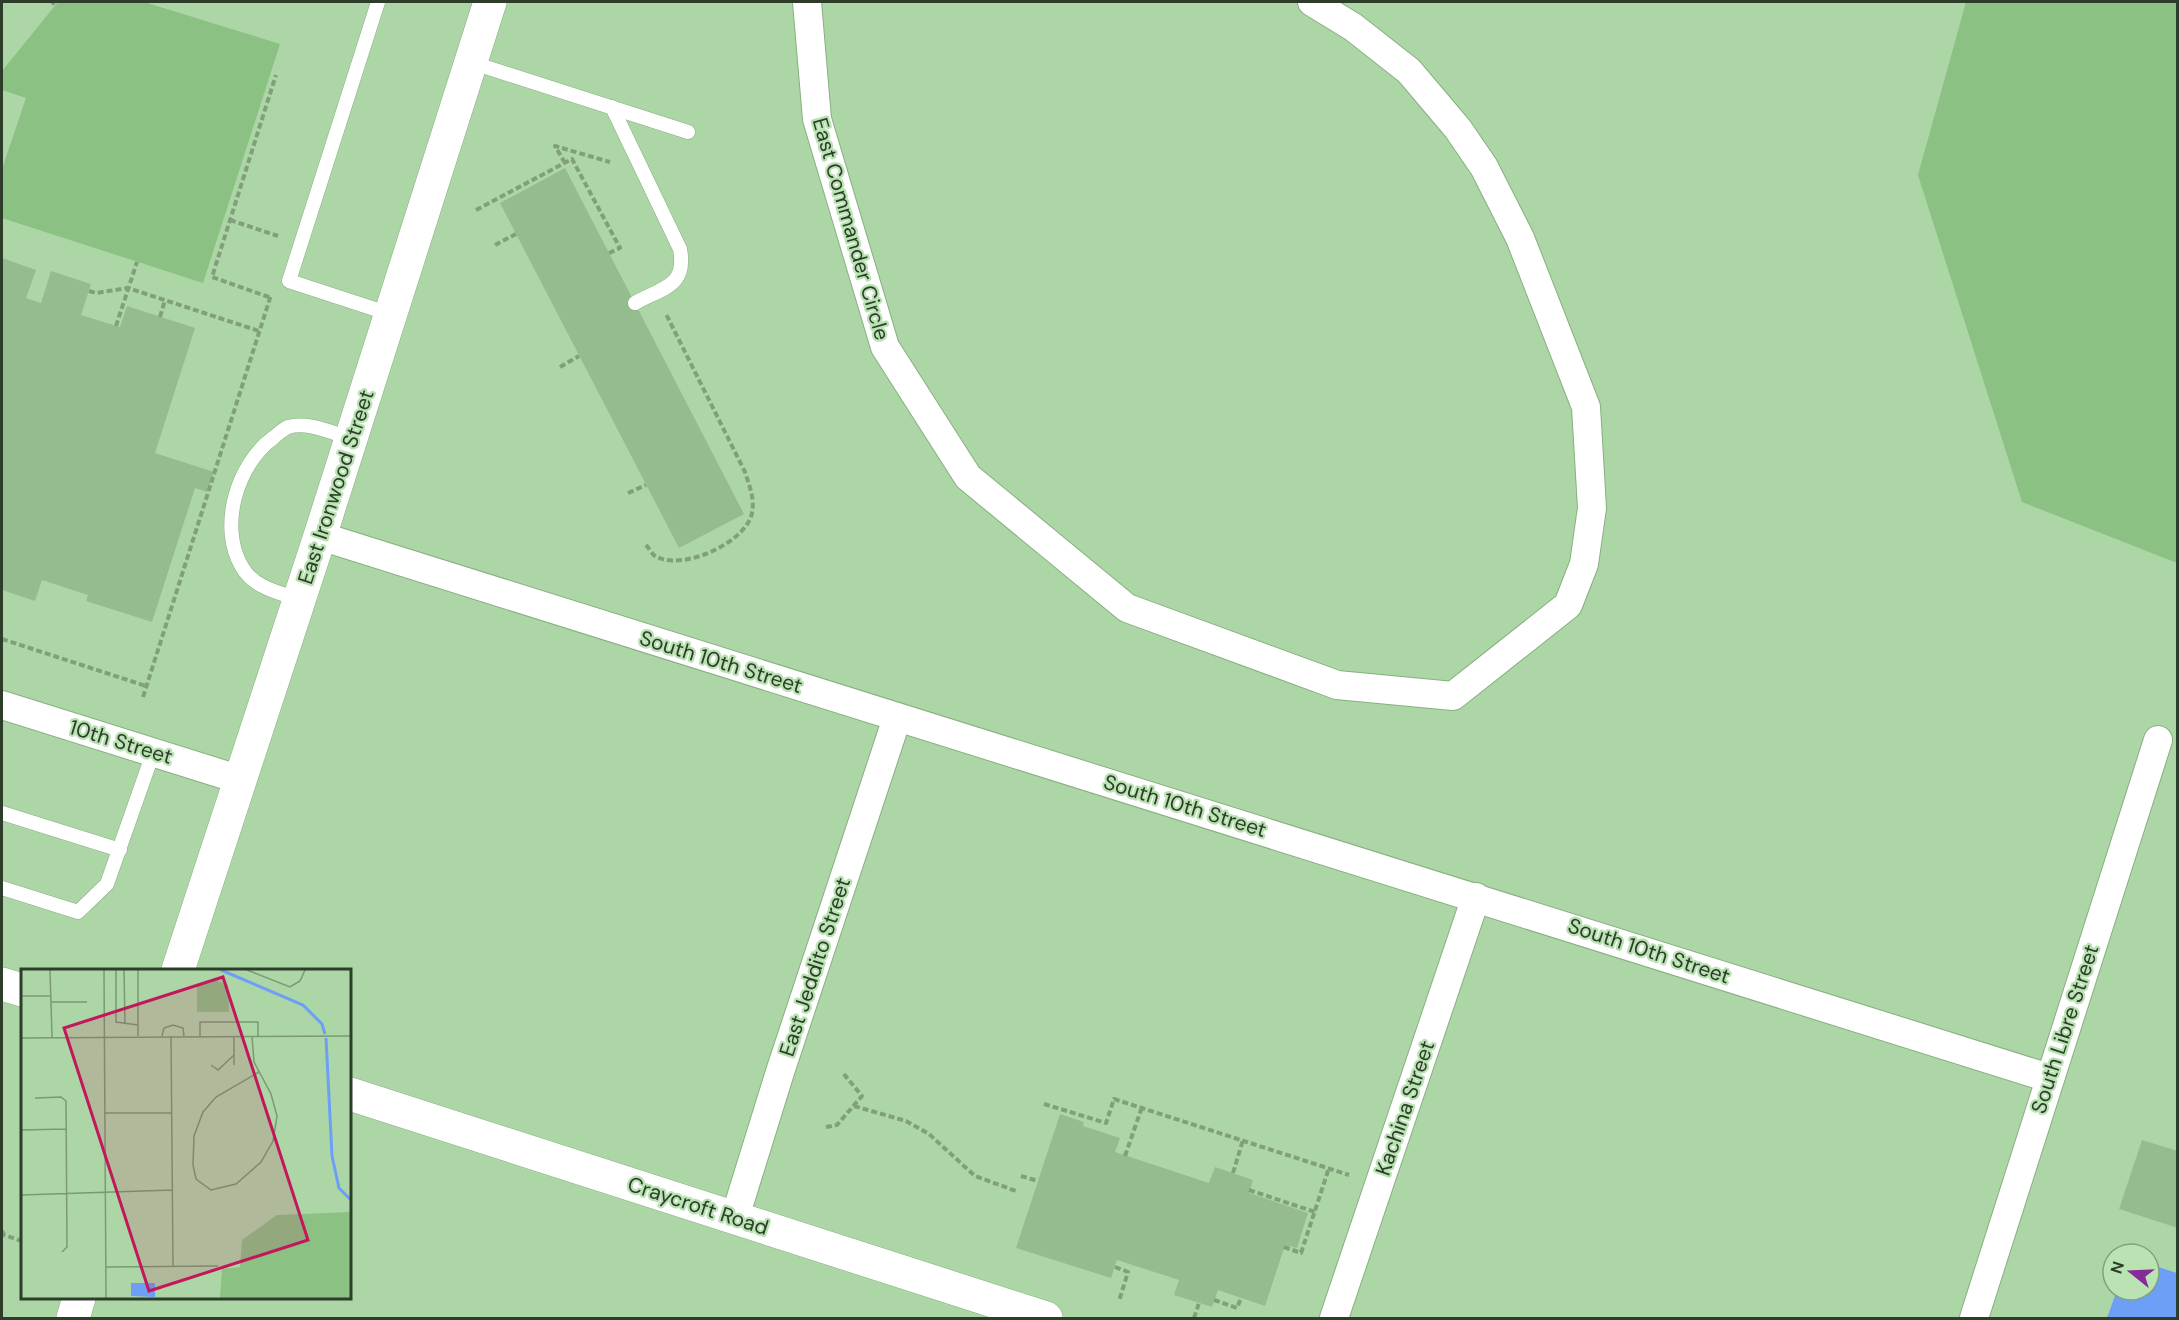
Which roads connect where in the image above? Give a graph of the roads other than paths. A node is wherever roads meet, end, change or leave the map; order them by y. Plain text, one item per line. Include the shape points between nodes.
1 (378, 2) edge
2 (490, 2) edge
3 (807, 2) edge
4 (1312, 2) edge
5 (470, 62) junction
6 (612, 107) junction
7 (688, 132) dead end
8 (635, 303) dead end
9 (390, 314) junction
10 (350, 438) junction
11 (320, 536) junction
12 (300, 600) junction
13 (2, 705) edge
14 (897, 718) junction
15 (2158, 740) dead end
16 (153, 753) junction
17 (241, 780) junction
18 (2, 813) edge
19 (120, 850) junction
20 (2, 888) edge
21 (1476, 897) junction
22 (178, 969) edge
23 (2, 984) edge
24 (21, 990) edge
25 (2049, 1078) junction
26 (351, 1094) edge
27 (735, 1217) junction
28 (79, 1299) edge
29 (73, 1318) edge
30 (1046, 1318) edge
31 (1334, 1318) edge
32 (1974, 1318) edge

1 - 9 lane via 289,281
2 - 5 street, East Ironwood Street
3 - 4 street, East Commander Circle via 817,119 885,347 968,477 1127,608 1337,685 1452,696 1568,605 1584,564 1592,508 1586,407 1520,238 1478,157 1409,71 1353,27
5 - 6 lane
5 - 9 street, East Ironwood Street
6 - 7 lane
6 - 8 lane via 680,249 683,267 679,278
9 - 10 street, East Ironwood Street
10 - 11 street, East Ironwood Street
10 - 12 lane via 310,426 287,427 267,442 249,464 238,490 232,515 233,544 242,567 259,586
11 - 12 street, East Ironwood Street
11 - 14 street, South 10th Street
12 - 17 street, East Ironwood Street
13 - 16 street, 10th Street
14 - 21 street, South 10th Street
14 - 27 street, East Jeddito Street
15 - 25 street, South Libre Street
16 - 17 street, 10th Street
16 - 19 lane
17 - 22 street, East Ironwood Street
18 - 19 lane
19 - 20 lane via 107,884 78,912
21 - 25 street, South 10th Street
21 - 31 street, Kachina Street
23 - 24 street
25 - 32 street, South Libre Street
26 - 27 street, Craycroft Road
27 - 30 street, Craycroft Road
28 - 29 street

